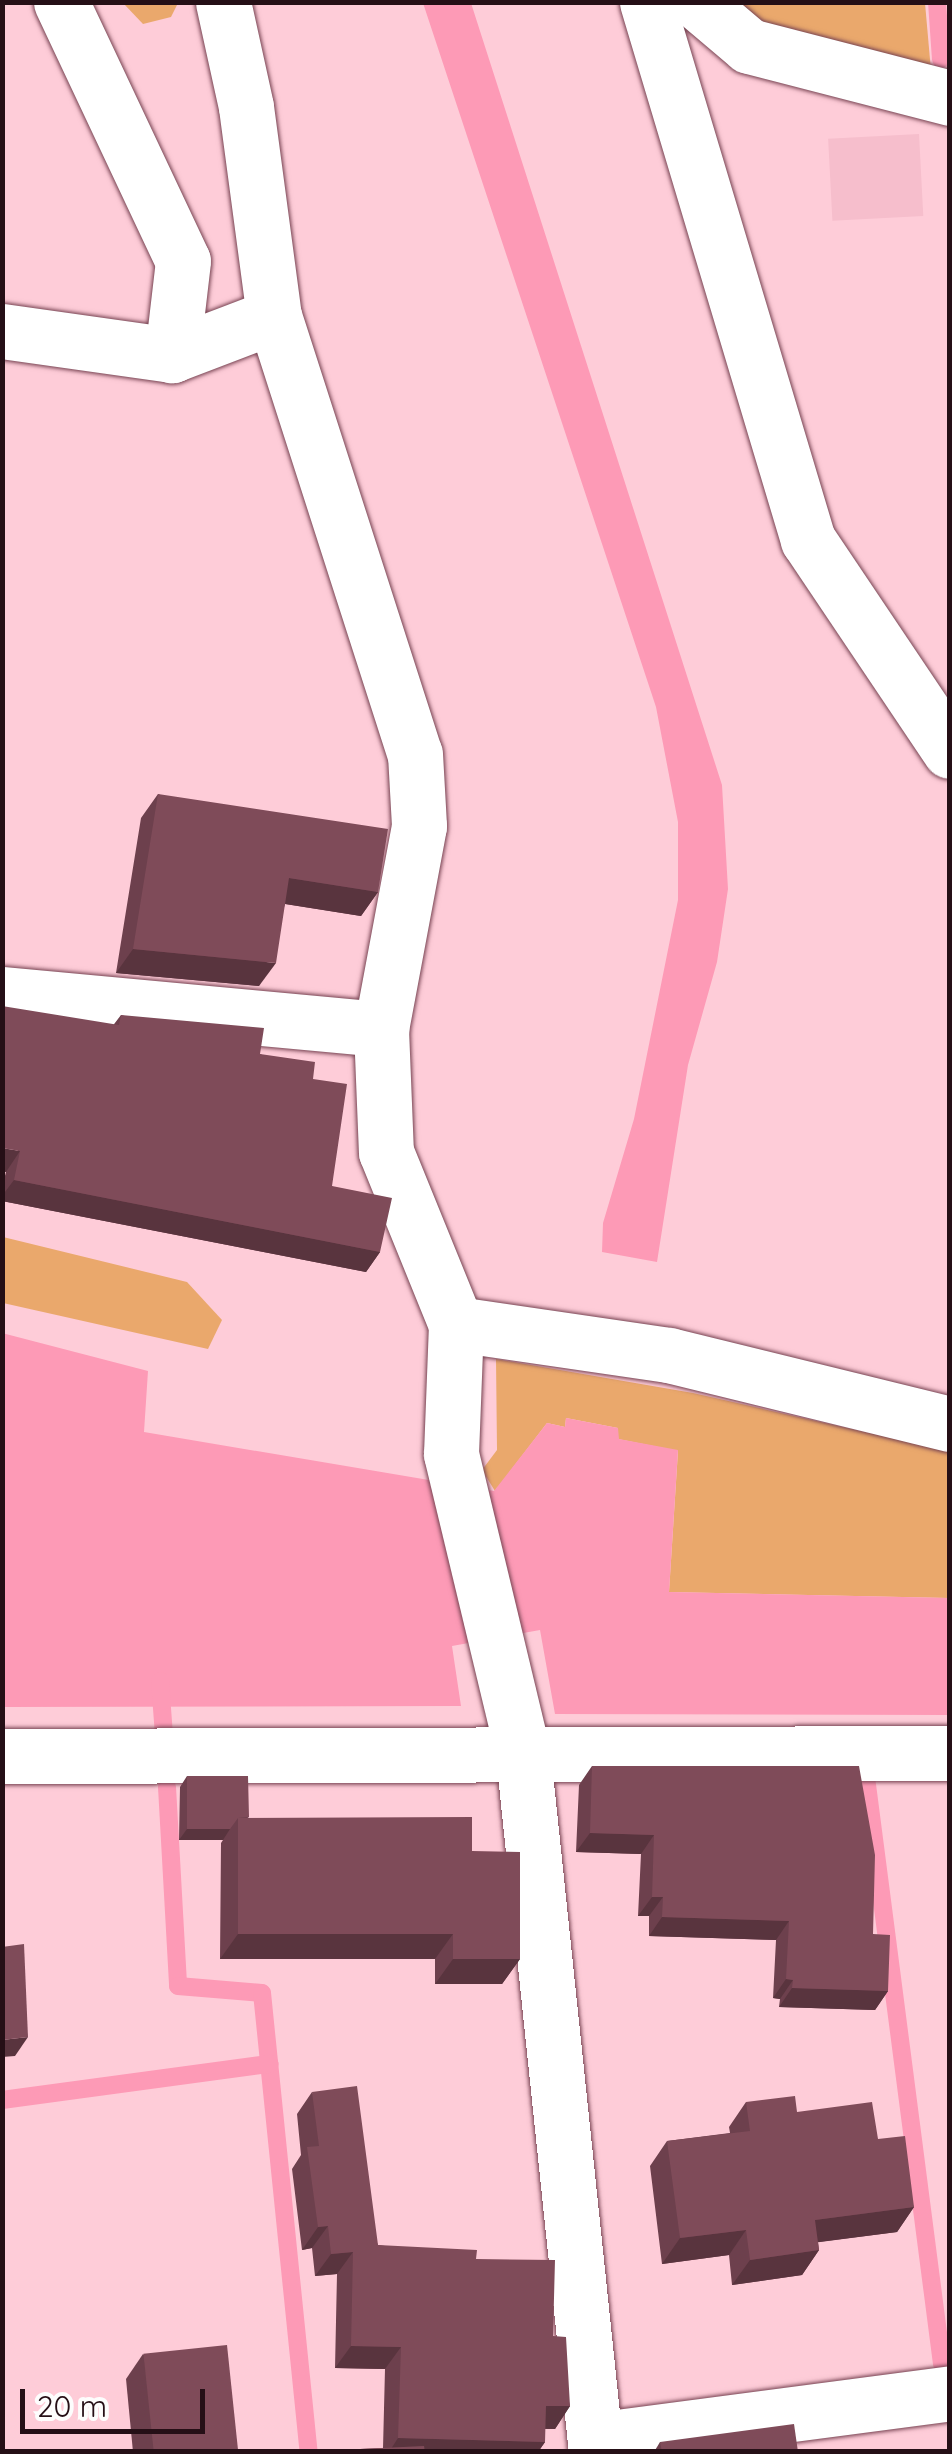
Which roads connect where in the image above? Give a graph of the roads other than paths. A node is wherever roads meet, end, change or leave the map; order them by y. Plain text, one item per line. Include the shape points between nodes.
1 (61, 2) edge
2 (224, 2) edge
3 (647, 2) edge
4 (697, 2) edge
5 (950, 98) edge
6 (274, 316) junction
7 (2, 331) edge
8 (172, 354) junction
9 (950, 751) edge
10 (2, 994) edge
11 (382, 1029) junction
12 (456, 1324) junction
13 (950, 1424) edge
14 (950, 1753) edge
15 (523, 1755) junction
16 (2, 1756) edge
17 (950, 2393) edge
18 (596, 2446) edge

1 - 8 street via 182,261
2 - 6 street via 246,107
3 - 9 street via 808,540
4 - 5 street via 750,46
6 - 8 street
6 - 11 street via 415,754 418,826
7 - 8 street
10 - 11 street
11 - 12 street via 386,1152
12 - 13 street via 669,1354
12 - 15 street via 451,1454
14 - 15 street
15 - 16 street
15 - 18 street
17 - 18 street

